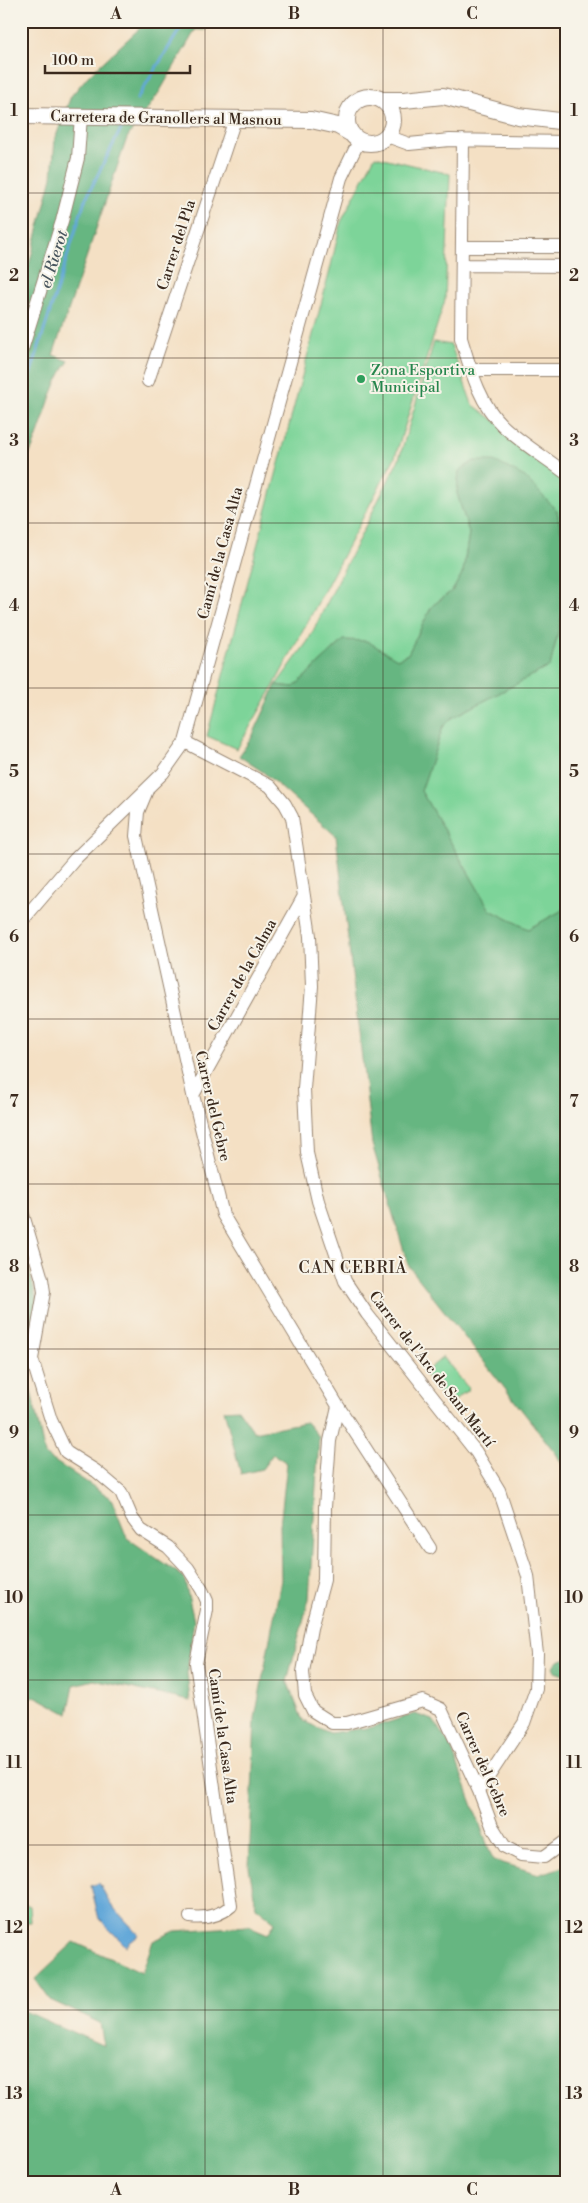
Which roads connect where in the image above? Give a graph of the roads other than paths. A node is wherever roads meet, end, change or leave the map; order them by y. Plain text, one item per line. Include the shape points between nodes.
1 (417, 99) junction
2 (382, 100) junction
3 (349, 108) junction
4 (21, 116) edge
5 (81, 116) junction
6 (236, 119) junction
7 (311, 120) junction
8 (567, 122) edge
9 (390, 131) junction
10 (355, 137) junction
11 (463, 140) junction
12 (567, 142) edge
13 (462, 247) junction
14 (567, 247) edge
15 (462, 265) junction
16 (567, 266) edge
17 (21, 353) edge
18 (470, 370) junction
19 (567, 370) edge
20 (148, 381) dead end
21 (567, 474) edge
22 (185, 742) junction
23 (148, 788) junction
24 (304, 896) junction
25 (21, 922) edge
26 (193, 1095) junction
27 (21, 1208) edge
28 (338, 1406) junction
29 (430, 1548) dead end
30 (479, 1791) junction
31 (567, 1840) edge
32 (190, 1917) dead end

1 - 2 main road
1 - 8 main road via 448,97 518,116
1 - 9 main road via 402,112
2 - 3 main road via 364,97
2 - 9 main road via 392,112
3 - 7 main road, Carretera de Granollers al Masnou
3 - 10 main road via 347,122
4 - 5 main road, Carretera de Granollers al Masnou
5 - 6 main road, Carretera de Granollers al Masnou
5 - 17 street via 78,158
6 - 7 main road, Carretera de Granollers al Masnou
6 - 20 street, Carrer del Pla
7 - 10 main road, Carretera de Granollers al Masnou via 338,126
9 - 10 main road via 375,143
9 - 11 street via 409,144
10 - 22 street, Camí de la Casa Alta
11 - 12 street
11 - 13 street
13 - 14 street
13 - 15 street
15 - 16 street
15 - 18 street via 461,338
18 - 19 street
18 - 21 street via 486,404 501,424
22 - 23 street, Camí de la Casa Alta
22 - 24 street, Carrer de l'Arc de Sant Martí via 270,786 285,804 292,817
23 - 25 street, Camí de la Casa Alta via 75,859
23 - 26 street, Carrer del Gebre via 138,812 136,836
24 - 26 street, Carrer de la Calma
24 - 30 street, Carrer de l'Arc de Sant Martí via 312,986 304,1089 307,1153 321,1210 345,1281 367,1314 476,1452 500,1490 528,1576 537,1654 536,1689 524,1723
26 - 28 street, Carrer del Gebre via 223,1215
27 - 32 street, Camí de la Casa Alta via 44,1292 32,1359 54,1428 66,1452 121,1492 141,1530 168,1547 188,1568 206,1601 196,1663 231,1906 218,1915 201,1919
28 - 29 street, Carrer del Gebre
28 - 30 street, Carrer del Gebre via 330,1441 324,1580 303,1672 305,1694 313,1710 332,1723 347,1723 423,1701 441,1708
30 - 31 street, Carrer del Gebre via 492,1826 505,1847 521,1855 544,1857

